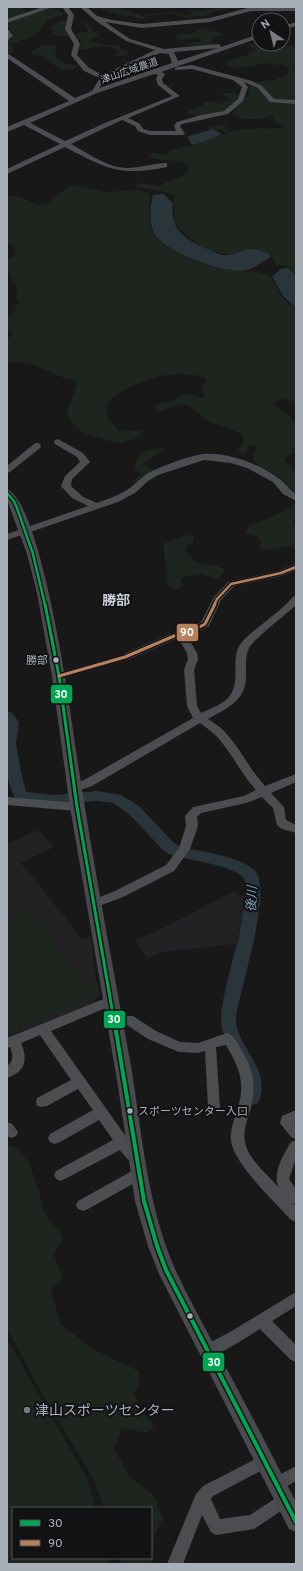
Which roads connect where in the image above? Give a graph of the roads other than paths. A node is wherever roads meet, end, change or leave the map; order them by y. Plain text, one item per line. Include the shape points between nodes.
1 (49, 7) edge
2 (65, 7) edge
3 (83, 7) edge
4 (296, 9) edge
5 (94, 16) junction
6 (7, 21) edge
7 (7, 31) edge
8 (247, 32) dead end
9 (251, 32) edge
10 (238, 35) dead end
11 (7, 39) edge
12 (251, 39) edge
13 (228, 47) junction
14 (164, 50) junction
15 (7, 54) edge
16 (176, 64) junction
17 (158, 73) junction
18 (104, 77) junction
19 (236, 79) junction
20 (95, 92) junction
21 (73, 100) junction
22 (296, 102) edge
23 (122, 118) junction
24 (23, 122) junction
25 (7, 130) edge
26 (66, 144) junction
27 (164, 165) dead end
28 (7, 172) edge
29 (58, 442) dead end
30 (37, 446) dead end
31 (7, 470) edge
32 (7, 475) edge
33 (7, 493) edge
34 (296, 498) edge
35 (97, 506) junction
36 (25, 530) junction
37 (7, 536) edge
38 (296, 567) edge
39 (285, 572) junction
40 (296, 577) edge
41 (296, 599) edge
42 (181, 635) junction
43 (58, 676) junction
44 (199, 719) junction
45 (296, 778) edge
46 (263, 792) junction
47 (76, 798) junction
48 (7, 801) edge
49 (296, 829) edge
50 (94, 904) junction
51 (111, 1001) junction
52 (114, 1020) junction
53 (42, 1028) junction
54 (10, 1041) edge
55 (209, 1045) junction
56 (7, 1073) edge
57 (79, 1082) junction
58 (42, 1102) dead end
59 (214, 1108) dead end
60 (101, 1112) junction
61 (296, 1115) edge
62 (296, 1134) edge
63 (55, 1138) dead end
64 (122, 1142) junction
65 (296, 1146) edge
66 (139, 1166) junction
67 (61, 1175) dead end
68 (296, 1198) edge
69 (83, 1205) dead end
70 (296, 1216) edge
71 (296, 1298) edge
72 (262, 1321) junction
73 (208, 1351) junction
74 (296, 1354) edge
75 (265, 1461) junction
76 (296, 1473) edge
77 (277, 1484) junction
78 (201, 1499) junction
79 (285, 1500) junction
80 (296, 1522) edge
81 (175, 1564) edge

1 - 6 street
2 - 18 street via 71,14 68,29 77,44 74,55 91,74
3 - 5 street
4 - 5 street via 251,9 210,20 145,26 112,22
5 - 14 street via 128,40
7 - 11 street via 10,36
8 - 9 street
10 - 13 street via 228,41
12 - 13 street, 津山広域農道
13 - 14 street
13 - 16 street, 津山広域農道
14 - 16 street via 174,54
14 - 18 street
15 - 21 street
16 - 17 street, 津山広域農道
17 - 19 street via 192,67
17 - 20 street, 津山広域農道
17 - 23 street via 160,84 177,96
18 - 20 street
19 - 22 street via 257,85 272,101
19 - 23 street via 245,87 241,100 228,112 179,123 176,126 181,134 150,133
20 - 21 street, 津山広域農道
21 - 24 street, 津山広域農道
23 - 26 street
24 - 25 street, 津山広域農道
24 - 26 street
26 - 27 street via 99,162 123,170
26 - 28 street
29 - 35 street via 80,455 85,462 68,478 66,486 73,495
30 - 31 street
31 - 32 street via 10,474
33 - 36 main road via 14,501
34 - 35 street via 286,492 276,480 254,469 232,460 211,457 194,459 155,473 132,491
35 - 36 street
36 - 37 street
36 - 43 main road via 43,593
38 - 39 street
39 - 40 street
39 - 42 street via 230,584 216,599 205,624
41 - 44 street via 245,645 240,664 241,681 235,697
42 - 43 street via 125,657
42 - 44 street via 192,653 193,659 189,670 190,694 192,706
43 - 47 main road
44 - 46 street via 219,732 227,741
44 - 47 street via 88,783
45 - 46 street
46 - 49 street via 278,807 281,822
46 - 50 street via 246,799 197,810 191,816 192,826 182,852 170,868
47 - 48 street
47 - 50 main road
50 - 51 main road
51 - 52 main road
51 - 53 street
52 - 55 street via 129,1020 152,1035 179,1047 198,1048
52 - 66 main road
53 - 54 street
53 - 57 street
54 - 56 street via 19,1052 20,1060 15,1069
55 - 59 street
55 - 70 street via 227,1038 243,1064 248,1086 237,1133 240,1151
57 - 58 street
57 - 60 street
60 - 63 street
60 - 64 street
61 - 62 street via 287,1120
64 - 66 street
64 - 67 street
65 - 68 street via 288,1158 282,1179
66 - 69 street
66 - 73 main road via 144,1201 157,1246
71 - 72 street
72 - 73 street
72 - 74 street
73 - 75 main road
75 - 77 main road
75 - 78 street via 208,1491
76 - 77 street
77 - 79 main road
78 - 79 street via 216,1527 254,1521
78 - 81 street
79 - 80 main road

